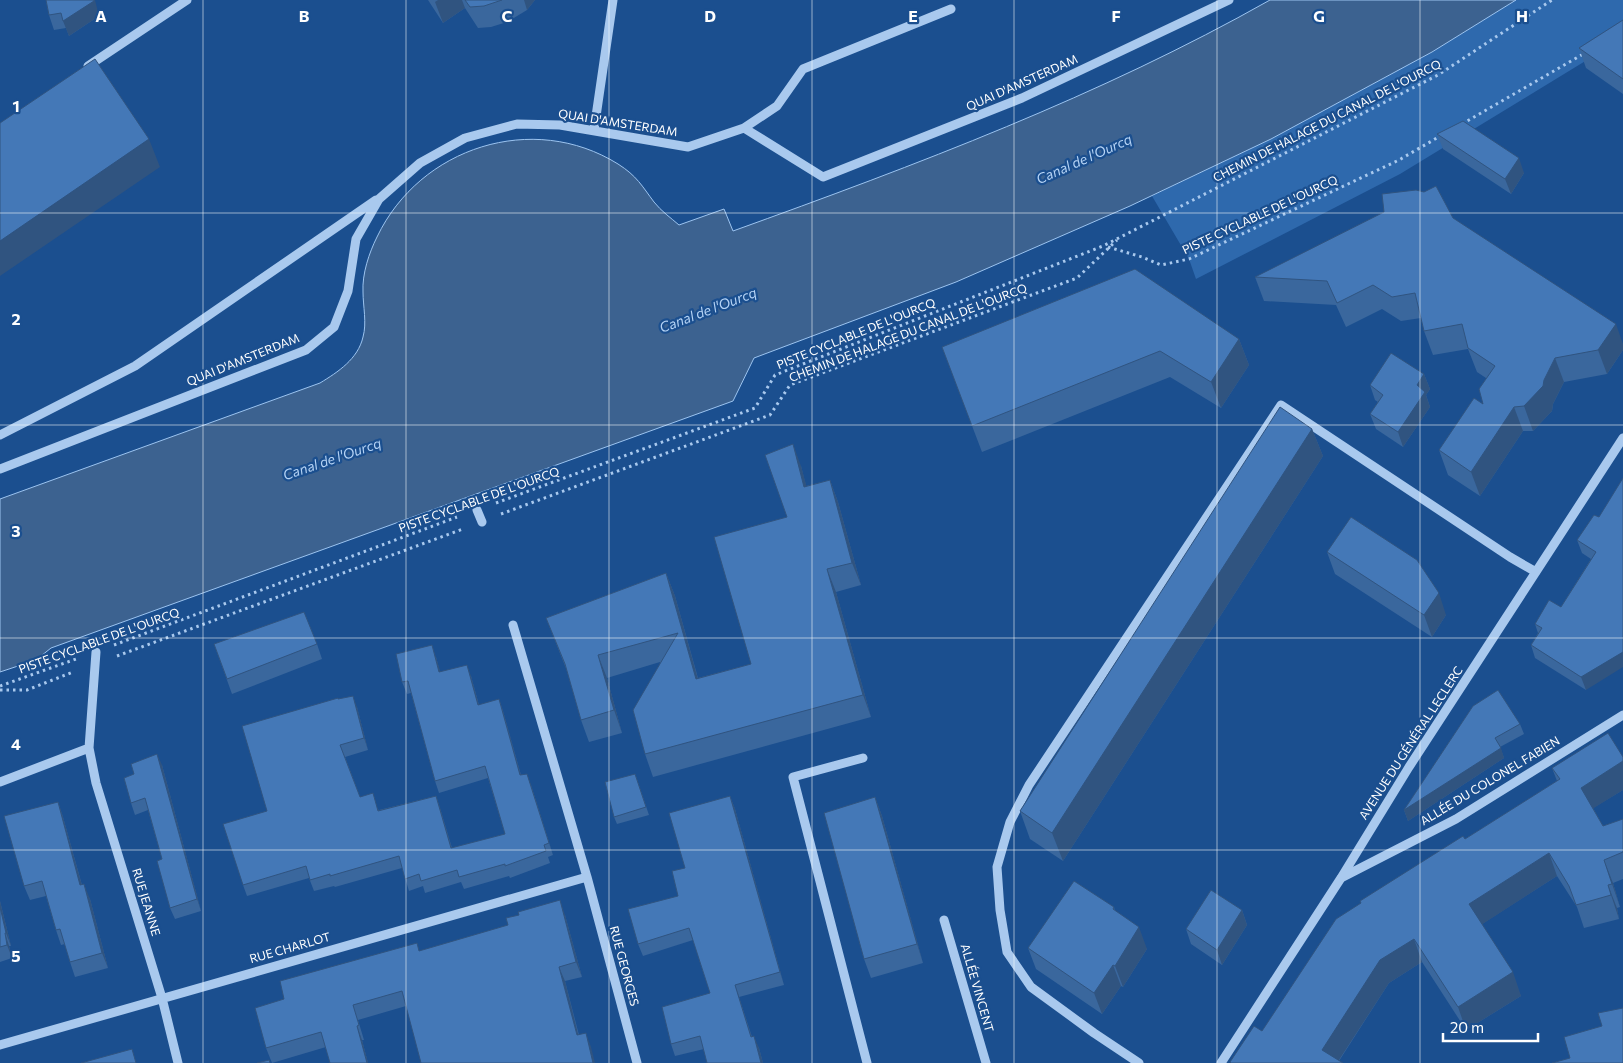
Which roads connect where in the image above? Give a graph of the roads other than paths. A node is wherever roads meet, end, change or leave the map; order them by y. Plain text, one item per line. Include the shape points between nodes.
1 (187, 0) edge
2 (613, 0) edge
3 (1229, 0) edge
4 (951, 9) dead end
5 (81, 70) edge
6 (744, 128) junction
7 (594, 130) junction
8 (379, 199) junction
9 (0, 435) edge
10 (1623, 438) edge
11 (0, 469) edge
12 (477, 510) road end
13 (482, 522) road end
14 (1536, 572) junction
15 (513, 625) dead end
16 (96, 652) road end
17 (1623, 715) edge
18 (89, 748) junction
19 (863, 758) dead end
20 (0, 782) edge
21 (586, 876) junction
22 (1341, 878) junction
23 (944, 920) dead end
24 (162, 998) junction
25 (0, 1045) edge
26 (178, 1063) edge
27 (637, 1063) edge
28 (867, 1063) edge
29 (986, 1063) edge
30 (1139, 1063) edge
31 (1221, 1063) edge

1 - 5 street
2 - 7 street
3 - 6 street, QUAI D'AMSTERDAM via 1022,98 823,177
4 - 6 street, QUAI D'AMSTERDAM via 803,69 777,106
6 - 7 street, QUAI D'AMSTERDAM via 688,147
7 - 8 street, QUAI D'AMSTERDAM via 518,124 465,138 420,163
8 - 9 street via 135,366
8 - 11 street, QUAI D'AMSTERDAM via 356,239 348,291 334,328 306,350
10 - 14 street, AVENUE DU GÉNÉRAL LECLERC
12 - 13 street
14 - 22 street, AVENUE DU GÉNÉRAL LECLERC
14 - 30 street via 1281,405 1029,785 1010,822 997,867 1007,952 1031,987
15 - 21 street, RUE GEORGES
16 - 18 street, RUE JEANNE
17 - 22 street, ALLÉE DU COLONEL FABIEN via 1456,819
18 - 20 street
18 - 24 street, RUE JEANNE via 96,783
19 - 28 street via 793,777
21 - 24 street, RUE CHARLOT
21 - 27 street, RUE GEORGES
22 - 31 street, AVENUE DU GÉNÉRAL LECLERC
23 - 29 street, ALLÉE VINCENT
24 - 25 street, RUE CHARLOT
24 - 26 street, RUE JEANNE

